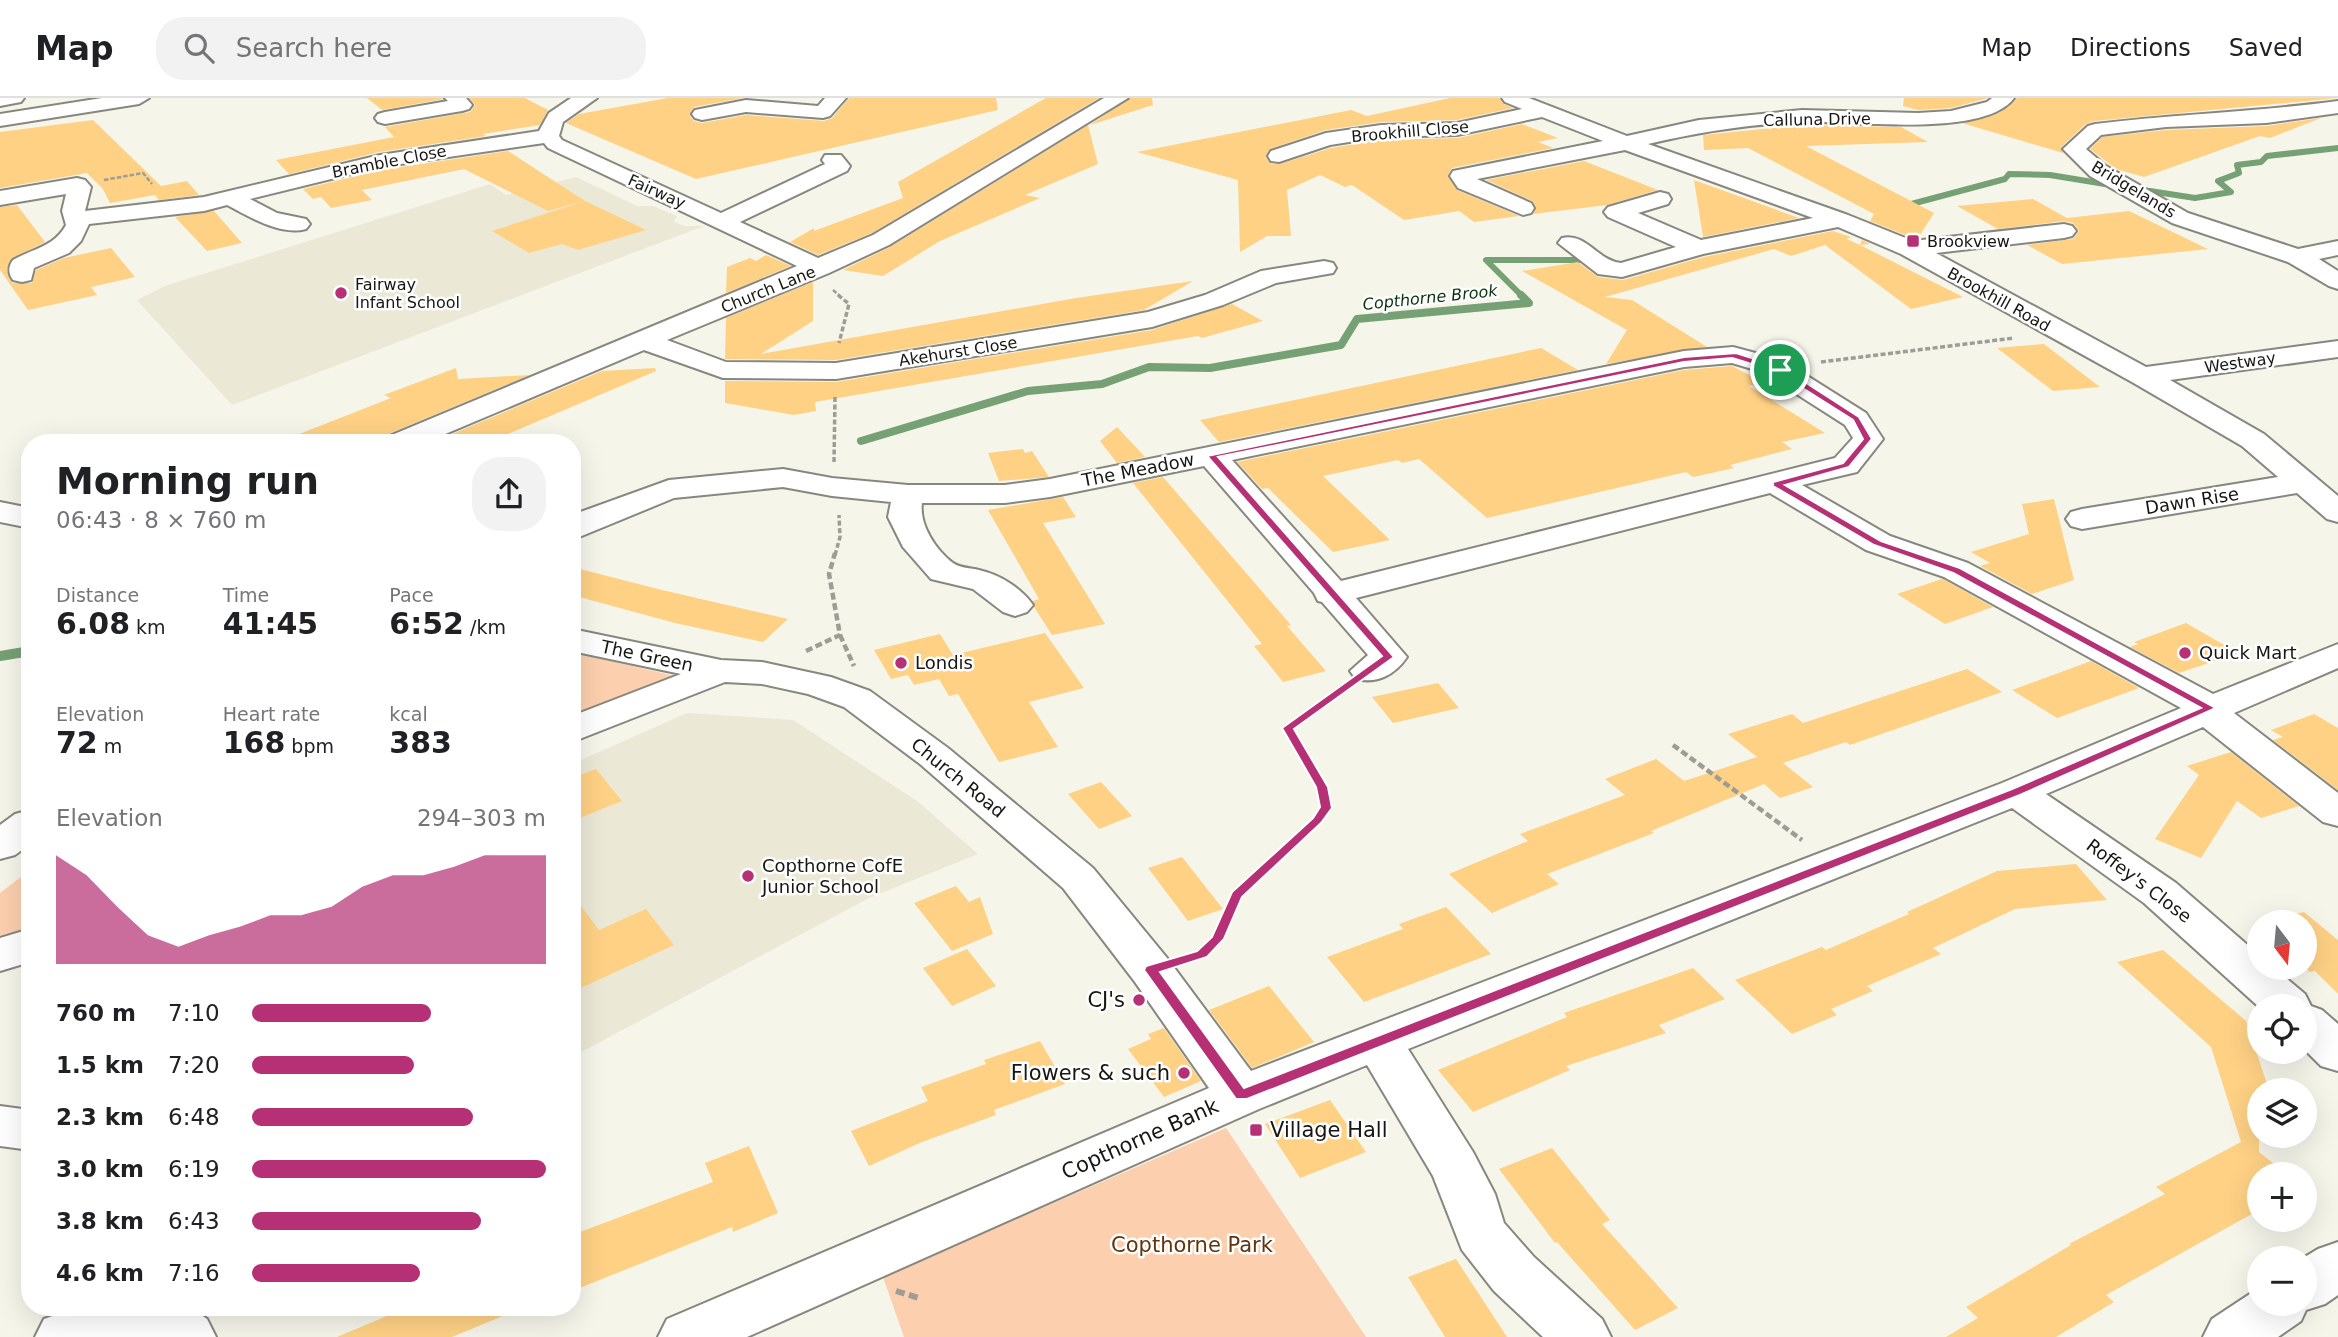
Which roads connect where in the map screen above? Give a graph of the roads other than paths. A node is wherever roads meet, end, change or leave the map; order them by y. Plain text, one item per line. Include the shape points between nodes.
1 (14, 98) edge
2 (139, 98) edge
3 (455, 98) edge
4 (587, 98) edge
5 (1118, 98) edge
6 (1512, 98) edge
7 (2004, 98) edge
8 (2330, 98) edge
9 (0, 100) edge
10 (2338, 101) edge
11 (830, 105) edge
12 (1801, 107) edge
13 (2338, 107) edge
14 (1542, 111) junction
15 (702, 114) dead end
16 (385, 118) dead end
17 (0, 120) edge
18 (549, 136) junction
19 (1628, 143) junction
20 (1279, 156) dead end
21 (833, 160) dead end
22 (0, 198) edge
23 (232, 199) junction
24 (1660, 199) dead end
25 (1523, 208) dead end
26 (74, 219) junction
27 (1840, 220) junction
28 (723, 221) junction
29 (298, 224) dead end
30 (2064, 231) dead end
31 (1570, 243) dead end
32 (1699, 248) junction
33 (2338, 248) edge
34 (1910, 249) junction
35 (2297, 257) junction
36 (820, 268) junction
37 (1324, 268) dead end
38 (22, 275) dead end
39 (2338, 281) edge
40 (643, 340) junction
41 (2338, 349) edge
42 (2142, 376) junction
43 (419, 434) edge
44 (1212, 456) junction
45 (2302, 483) junction
46 (1777, 484) junction
47 (908, 494) junction
48 (0, 512) edge
49 (2338, 512) edge
50 (21, 516) edge
51 (2082, 519) dead end
52 (581, 523) edge
53 (1331, 594) junction
54 (1015, 605) dead end
55 (581, 642) edge
56 (2338, 655) edge
57 (1389, 663) road end
58 (721, 671) junction
59 (2208, 709) junction
60 (581, 726) edge
61 (2016, 792) junction
62 (2338, 813) edge
63 (21, 830) edge
64 (0, 845) edge
65 (21, 948) edge
66 (0, 955) edge
67 (2274, 994) edge
68 (2317, 1033) edge
69 (1379, 1043) junction
70 (2338, 1053) edge
71 (1241, 1095) junction
72 (0, 1126) edge
73 (21, 1129) edge
74 (2338, 1265) edge
75 (2317, 1279) edge
76 (2263, 1316) edge
77 (64, 1337) edge
78 (187, 1337) edge
79 (687, 1337) edge
80 (1582, 1337) edge
81 (2232, 1337) edge

1 - 9 main road
2 - 17 main road
3 - 16 main road via 462,105
4 - 18 main road via 553,121
5 - 36 main road, Church Lane via 881,240
6 - 14 main road, Brookhill Road
7 - 12 main road, Calluna Drive via 1994,106 1951,117 1917,119
8 - 10 main road
11 - 15 main road via 746,106
12 - 19 main road, Calluna Drive
13 - 35 main road, Bridgelands via 2095,130 2074,149 2098,171 2180,218
14 - 19 main road, Brookhill Road
14 - 20 main road, Brookhill Close via 1458,129 1381,131 1325,139
18 - 23 main road, Bramble Close via 380,161
18 - 28 main road, Fairway via 555,144 585,159
19 - 25 main road, Calluna Drive via 1461,176 1466,183
19 - 27 main road, Brookhill Road
21 - 28 main road via 839,166
22 - 26 main road via 77,184
23 - 26 main road, Bramble Close
23 - 29 main road via 270,218
24 - 32 main road via 1616,212
26 - 38 main road via 78,225 64,248 29,260 22,265
27 - 32 main road
27 - 34 main road, Brookhill Road
28 - 36 main road, Fairway
30 - 34 main road
31 - 32 main road via 1607,269 1622,270
33 - 35 main road
34 - 42 main road, Brookhill Road
35 - 39 main road
36 - 40 main road, Church Lane
37 - 40 main road, Akehurst Close via 1269,267 1214,300 1152,319 836,371 723,370
40 - 43 main road, Church Lane
41 - 42 main road, Westway
42 - 45 main road, Brookhill Road via 2253,440
44 - 46 main road, The Meadow via 1684,359 1733,355 1780,370 1856,419 1868,439 1846,465
44 - 47 main road, The Meadow via 1016,493
44 - 53 main road
45 - 49 main road, Brookhill Road
45 - 51 main road, Dawn Rise
46 - 53 main road, The Meadow
46 - 59 main road via 1878,543 1956,570
47 - 52 main road, The Meadow via 783,478 669,489
47 - 54 main road via 904,517 920,547 943,572 985,582
48 - 50 main road
53 - 57 main road
55 - 58 main road, The Green
56 - 59 main road, Copthorne Bank
58 - 60 main road, Church Road
58 - 71 main road, Church Road via 762,673 857,699 933,756 1078,878
59 - 61 main road, Copthorne Bank
59 - 62 main road
61 - 67 main road, Roffey's Close via 2160,893
61 - 69 main road, Copthorne Bank
63 - 64 main road
65 - 66 main road
68 - 70 main road
69 - 71 main road, Copthorne Bank
69 - 80 main road via 1455,1167 1481,1234 1514,1274
71 - 79 main road, Copthorne Bank
72 - 73 main road
74 - 75 main road
76 - 81 main road
77 - 78 main road via 140,1325 176,1327

